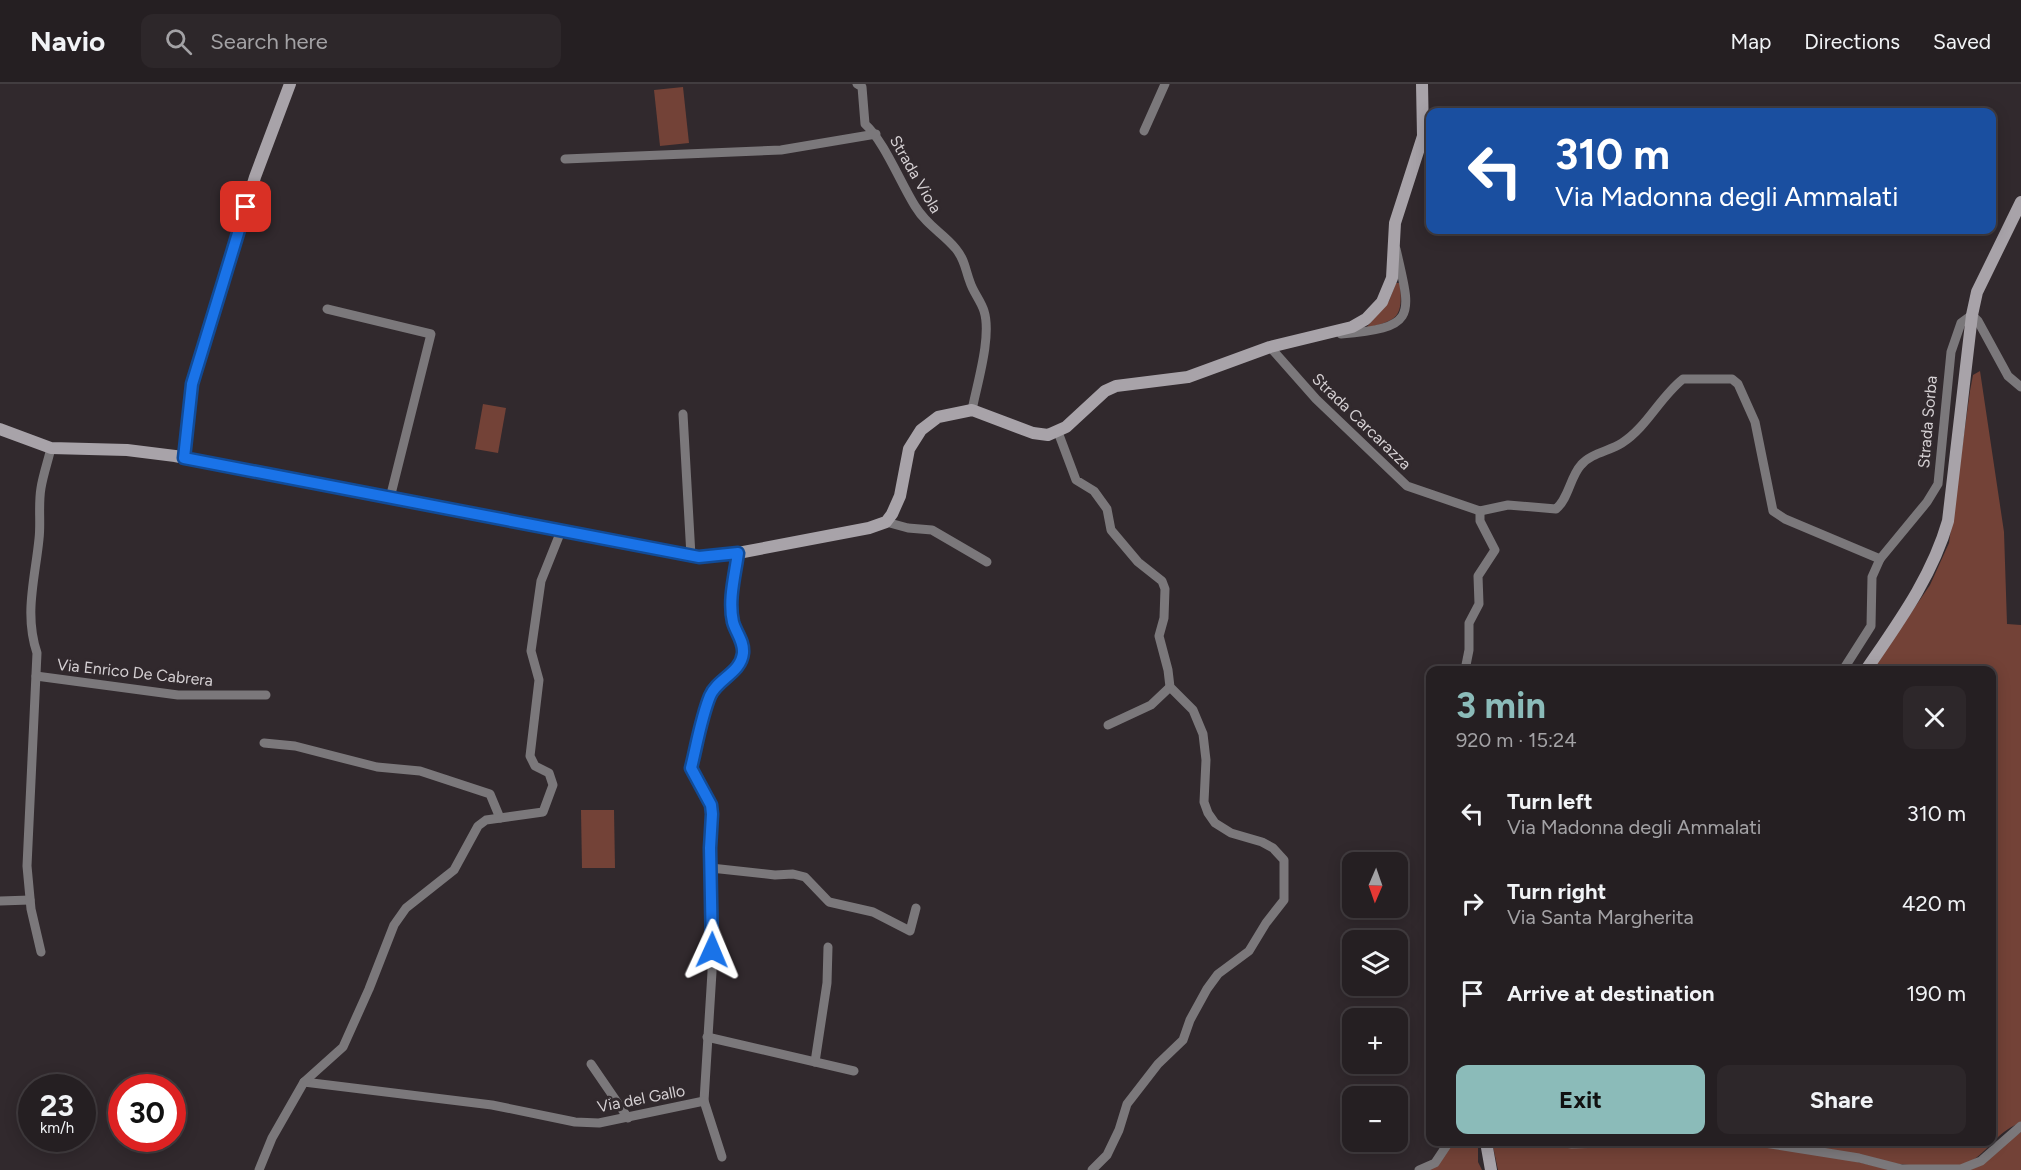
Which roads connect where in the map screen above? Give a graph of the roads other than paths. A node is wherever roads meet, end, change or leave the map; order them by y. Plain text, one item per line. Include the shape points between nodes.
1 (290, 84) edge
2 (857, 84) edge
3 (1165, 84) edge
4 (1422, 84) edge
5 (1144, 131) dead end
6 (876, 134) junction
7 (566, 159) dead end
8 (2020, 204) edge
9 (1394, 240) junction
10 (327, 309) dead end
11 (1972, 315) junction
12 (1327, 335) junction
13 (1270, 347) junction
14 (2021, 387) edge
15 (972, 410) junction
16 (683, 414) dead end
17 (0, 429) edge
18 (1058, 432) junction
19 (51, 448) junction
20 (184, 458) junction
21 (390, 498) junction
22 (1480, 511) junction
23 (886, 522) junction
24 (561, 531) junction
25 (738, 553) junction
26 (691, 556) junction
27 (1880, 559) junction
28 (987, 562) dead end
29 (1466, 666) edge
30 (1846, 666) edge
31 (1869, 666) edge
32 (36, 676) junction
33 (1170, 687) junction
34 (266, 695) dead end
35 (1108, 725) dead end
36 (264, 743) dead end
37 (500, 818) junction
38 (711, 868) junction
39 (30, 900) junction
40 (0, 902) edge
41 (916, 908) dead end
42 (828, 947) dead end
43 (41, 952) dead end
44 (707, 1037) junction
45 (815, 1062) junction
46 (591, 1065) dead end
47 (854, 1071) dead end
48 (304, 1082) junction
49 (704, 1101) junction
50 (628, 1118) junction
51 (2021, 1126) edge
52 (1446, 1146) edge
53 (1487, 1146) edge
54 (1783, 1146) edge
55 (722, 1157) dead end
56 (259, 1170) edge
57 (1092, 1170) edge
58 (1419, 1170) edge
59 (1491, 1170) edge

1 - 20 street via 255,177 192,384
2 - 6 street, Strada Viola via 862,87 865,124
3 - 5 street
4 - 9 street via 1423,136 1398,211
6 - 7 street via 781,150
6 - 15 street, Strada Viola via 918,211 966,263 969,280 984,310 986,334
8 - 11 street, Strada Sorba via 1977,292
9 - 12 street via 1392,278 1382,302 1366,319
9 - 12 street via 1407,285 1402,317 1384,329
10 - 21 street via 431,334
11 - 14 street via 2008,376
11 - 27 street, Strada Sorba via 1961,323 1951,352 1938,484 1928,502
11 - 31 street via 1948,521 1942,542 1931,570
12 - 13 street
13 - 18 street via 1188,377 1116,386
13 - 22 street, Strada Carcarazza via 1316,399 1407,486
15 - 18 street via 1041,435
15 - 23 street via 938,417 914,438 900,496
16 - 26 street
17 - 19 street
18 - 33 street via 1076,480 1094,491 1107,509 1111,530 1138,562 1162,581 1164,618 1159,636
19 - 20 street via 127,450
19 - 32 street via 40,490 39,540 32,576 30,611 31,636 37,653
20 - 21 street
21 - 24 street
22 - 27 street, Strada Carcarazza via 1508,506 1556,509 1582,463 1631,436 1683,379 1732,379 1755,422 1773,511
22 - 29 street via 1480,521 1495,550 1478,576 1479,604 1469,623
23 - 25 street
23 - 28 street via 932,530
24 - 26 street
24 - 37 street via 541,581 531,651 539,680 530,756 535,766 549,773 553,785 543,812
25 - 26 street via 708,558
25 - 38 street, Via del Gallo via 733,622 743,653 737,668 710,694 691,768 711,805
27 - 30 street, Strada Sorba via 1872,577 1871,626
32 - 34 street, Via Enrico De Cabrera via 178,694
32 - 39 street via 27,819
33 - 35 street via 1151,705
33 - 57 street via 1193,710 1203,734 1204,802 1208,813 1223,828 1247,840 1262,842 1284,860 1284,900 1249,951 1218,974 1207,989 1184,1040 1158,1064 1127,1104 1107,1155
36 - 37 street via 377,767 420,771 490,794
37 - 48 street via 478,826 454,870 406,908 394,925 343,1047
38 - 41 street via 805,877 829,902 873,912 910,931
38 - 44 street, Via del Gallo via 713,939
39 - 40 street
39 - 43 street
42 - 45 street via 827,983
44 - 45 street
44 - 49 street, Via del Gallo
45 - 47 street
46 - 50 street
48 - 50 street, Via del Gallo via 492,1106 575,1122
48 - 56 street
49 - 50 street, Via del Gallo
49 - 55 street
51 - 54 street via 1981,1161 1961,1168 1902,1170 1859,1158
52 - 58 street via 1435,1163
53 - 59 street

